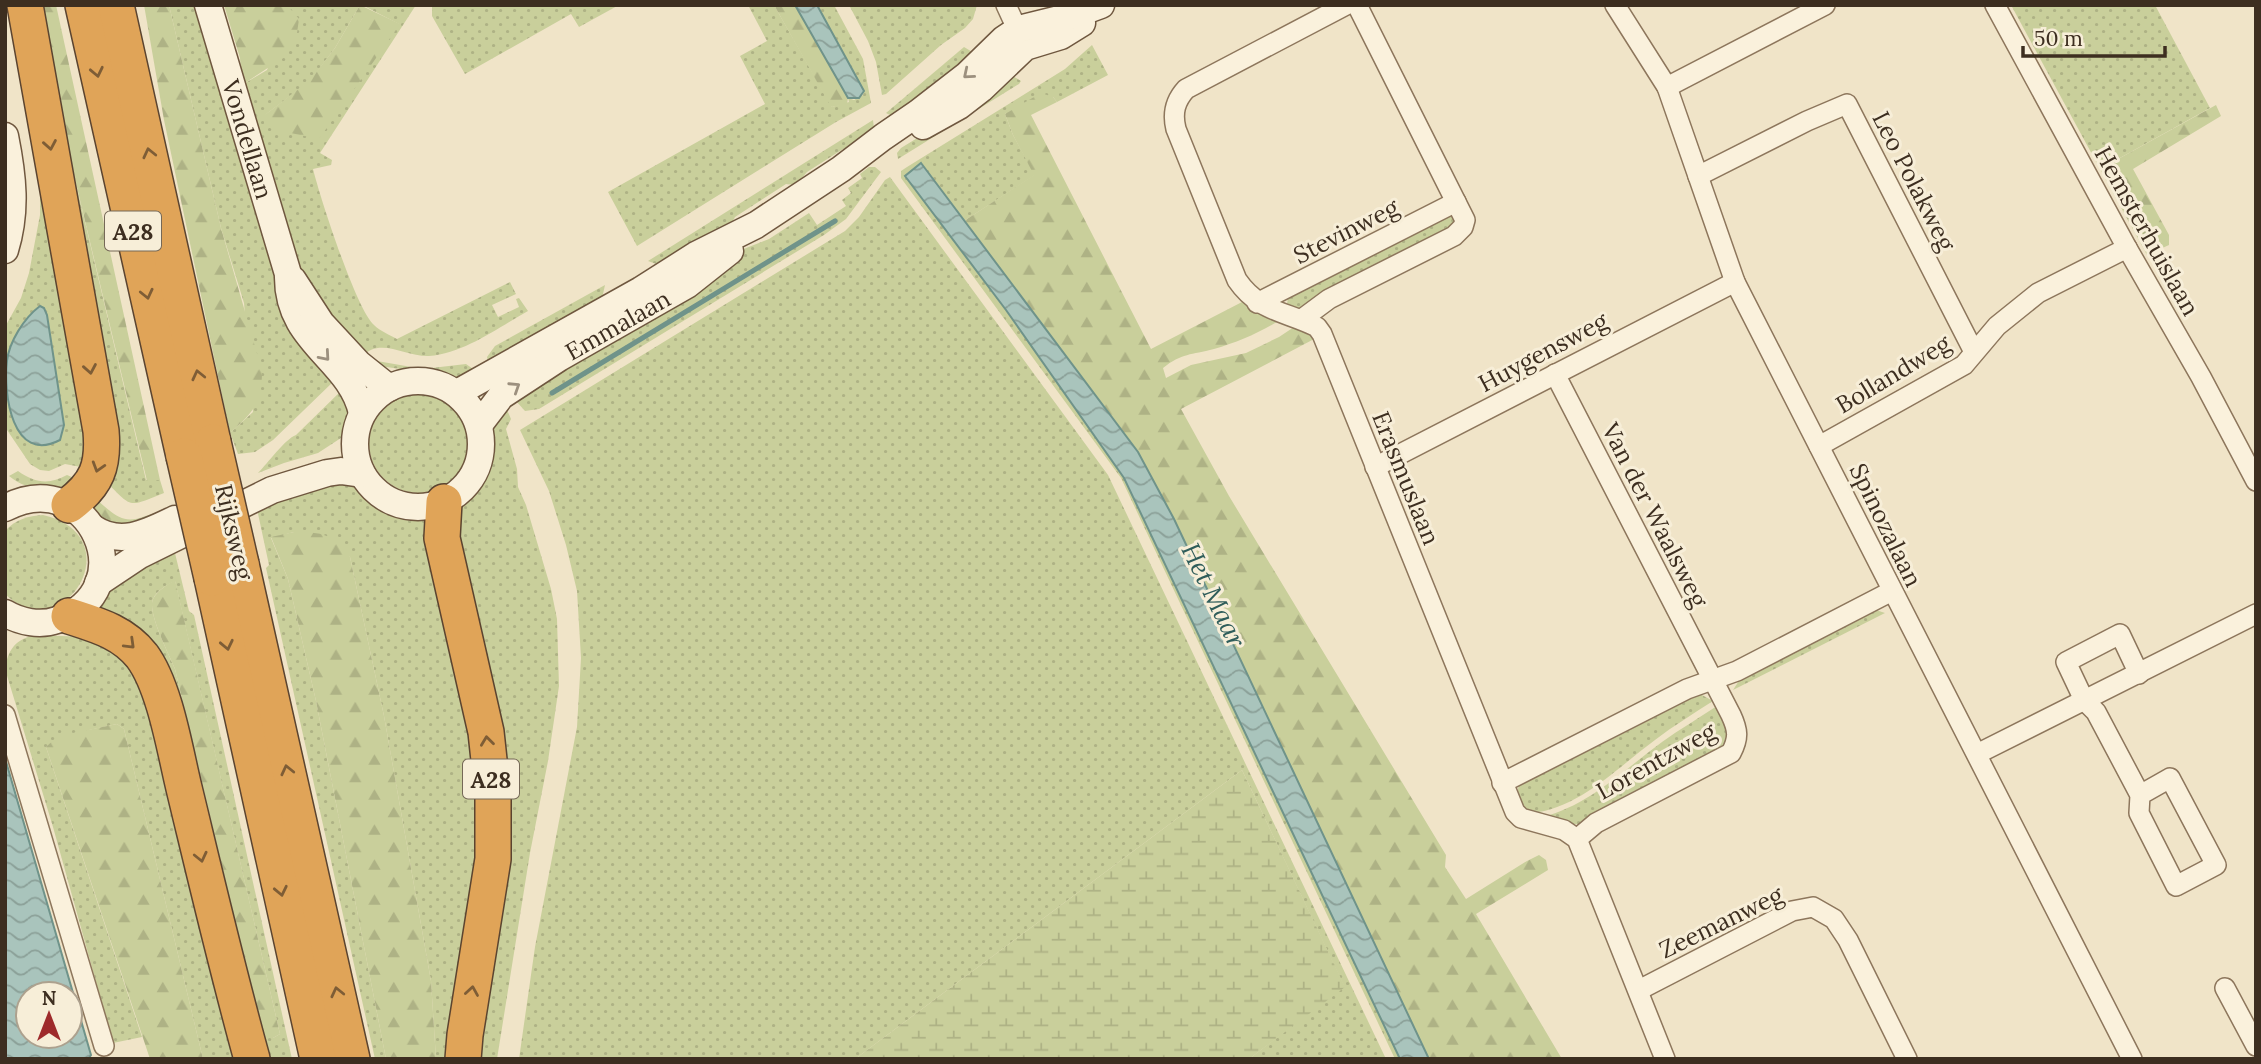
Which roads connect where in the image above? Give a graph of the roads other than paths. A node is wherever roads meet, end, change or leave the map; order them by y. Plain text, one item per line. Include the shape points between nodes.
1 (25, 5) edge
2 (83, 5) edge
3 (116, 5) edge
4 (208, 5) edge
5 (1006, 5) edge
6 (1101, 5) edge
7 (1116, 5) edge
8 (1346, 5) edge
9 (1357, 5) edge
10 (1615, 5) edge
11 (1825, 5) edge
12 (1995, 5) edge
13 (1022, 38) junction
14 (1667, 86) junction
15 (5, 136) edge
16 (1698, 176) junction
17 (1456, 202) junction
18 (756, 225) junction
19 (2127, 248) junction
20 (5, 250) edge
21 (288, 274) junction
22 (1735, 282) junction
23 (1257, 303) junction
24 (1302, 319) junction
25 (1974, 352) junction
26 (1555, 374) junction
27 (389, 387) junction
28 (457, 393) junction
29 (362, 413) junction
30 (479, 425) junction
31 (355, 439) junction
32 (1819, 446) junction
33 (199, 449) junction
34 (1375, 467) junction
35 (362, 474) junction
36 (2256, 481) edge
37 (5, 483) edge
38 (444, 502) junction
39 (17, 503) edge
40 (81, 517) junction
41 (227, 571) junction
42 (98, 583) junction
43 (1892, 591) junction
44 (2256, 614) edge
45 (69, 616) junction
46 (7, 620) edge
47 (2139, 674) junction
48 (1711, 679) junction
49 (2084, 700) junction
50 (5, 715) edge
51 (1977, 754) junction
52 (1502, 783) junction
53 (2140, 795) junction
54 (1577, 839) junction
55 (2225, 988) dead end
56 (1639, 989) junction
57 (104, 1046) dead end
58 (2256, 1046) edge
59 (252, 1059) edge
60 (318, 1059) edge
61 (352, 1059) edge
62 (463, 1059) edge
63 (1665, 1059) edge
64 (1907, 1059) edge
65 (2132, 1059) edge

1 -> 40 highway, A28 via 102,445 101,465
2 -> 33 highway, Rijksweg / A28
33 -> 3 highway, Rijksweg / A28
4 - 21 main road, Vondellaan
5 - 13 street
6 - 13 main road, Emmalaan
7 - 13 main road, Emmalaan via 1061,36
8 - 23 street via 1197,82 1179,96 1175,107 1176,129 1237,280
9 - 17 street
10 - 14 street, Spinozalaan
11 - 14 street
12 - 19 street, Hemsterhuislaan
13 - 18 main road, Emmalaan via 1004,39 967,75 842,169
14 - 16 street, Spinozalaan
15 - 20 main road via 14,200
16 - 22 street, Spinozalaan
16 - 25 street, Leo Polakweg via 1847,104
17 - 23 street, Stevinweg
17 - 24 street via 1465,220 1454,236 1329,299
18 - 28 main road, Emmalaan
30 -> 18 main road, Emmalaan via 501,396 687,285
19 - 25 street, Bollandweg via 2038,293 1997,326
19 - 36 street, Hemsterhuislaan
21 - 27 main road, Vondellaan via 321,323 359,364
21 -> 29 main road, Vondellaan via 287,294 297,318 352,387
22 - 26 street, Huygensweg
22 - 32 street, Spinozalaan
23 - 24 street, Erasmuslaan
24 - 34 street, Erasmuslaan via 1322,334
25 - 32 street, Bollandweg via 1964,365
26 - 34 street, Huygensweg
26 - 48 street, Van der Waalsweg
27 - 28 main road via 424,381
27 - 29 main road
28 - 30 main road
29 - 31 main road
30 - 38 main road via 482,448 476,471 462,490
31 - 35 main road
31 - 40 main road via 342,450 265,475 134,536 105,536
32 - 43 street, Spinozalaan
33 - 41 highway, Rijksweg / A28, bridge
34 - 52 street, Erasmuslaan
35 - 38 main road via 377,492 397,504 420,507
35 - 42 main road via 327,473 272,490 140,555
37 - 39 main road
62 -> 38 highway, A28 via 493,859 493,797 486,732 442,538
39 - 40 main road via 57,500
40 - 42 main road via 102,555
41 -> 60 highway, Rijksweg / A28
61 -> 41 highway, Rijksweg / A28
42 - 45 main road via 81,608
43 - 48 street, Lorentzweg via 1737,671
43 - 51 street, Spinozalaan
44 - 47 street
45 - 46 main road via 50,623
45 -> 59 highway via 118,633 150,669 166,715
47 - 49 street
47 - 49 street via 2120,634 2066,662
48 - 52 street, Lorentzweg
48 - 54 street, Lorentzweg via 1737,728 1738,740 1731,753 1596,823
49 - 51 street
49 - 53 street via 2096,712
50 - 57 street
51 - 65 street, Spinozalaan
52 - 54 street, Erasmuslaan via 1521,818 1564,830
53 - 53 street via 2139,813 2176,886 2216,864 2170,778
54 - 56 street
55 - 58 street
56 - 63 street
56 - 64 street, Zeemanweg via 1792,911 1813,907 1834,919 1848,940

